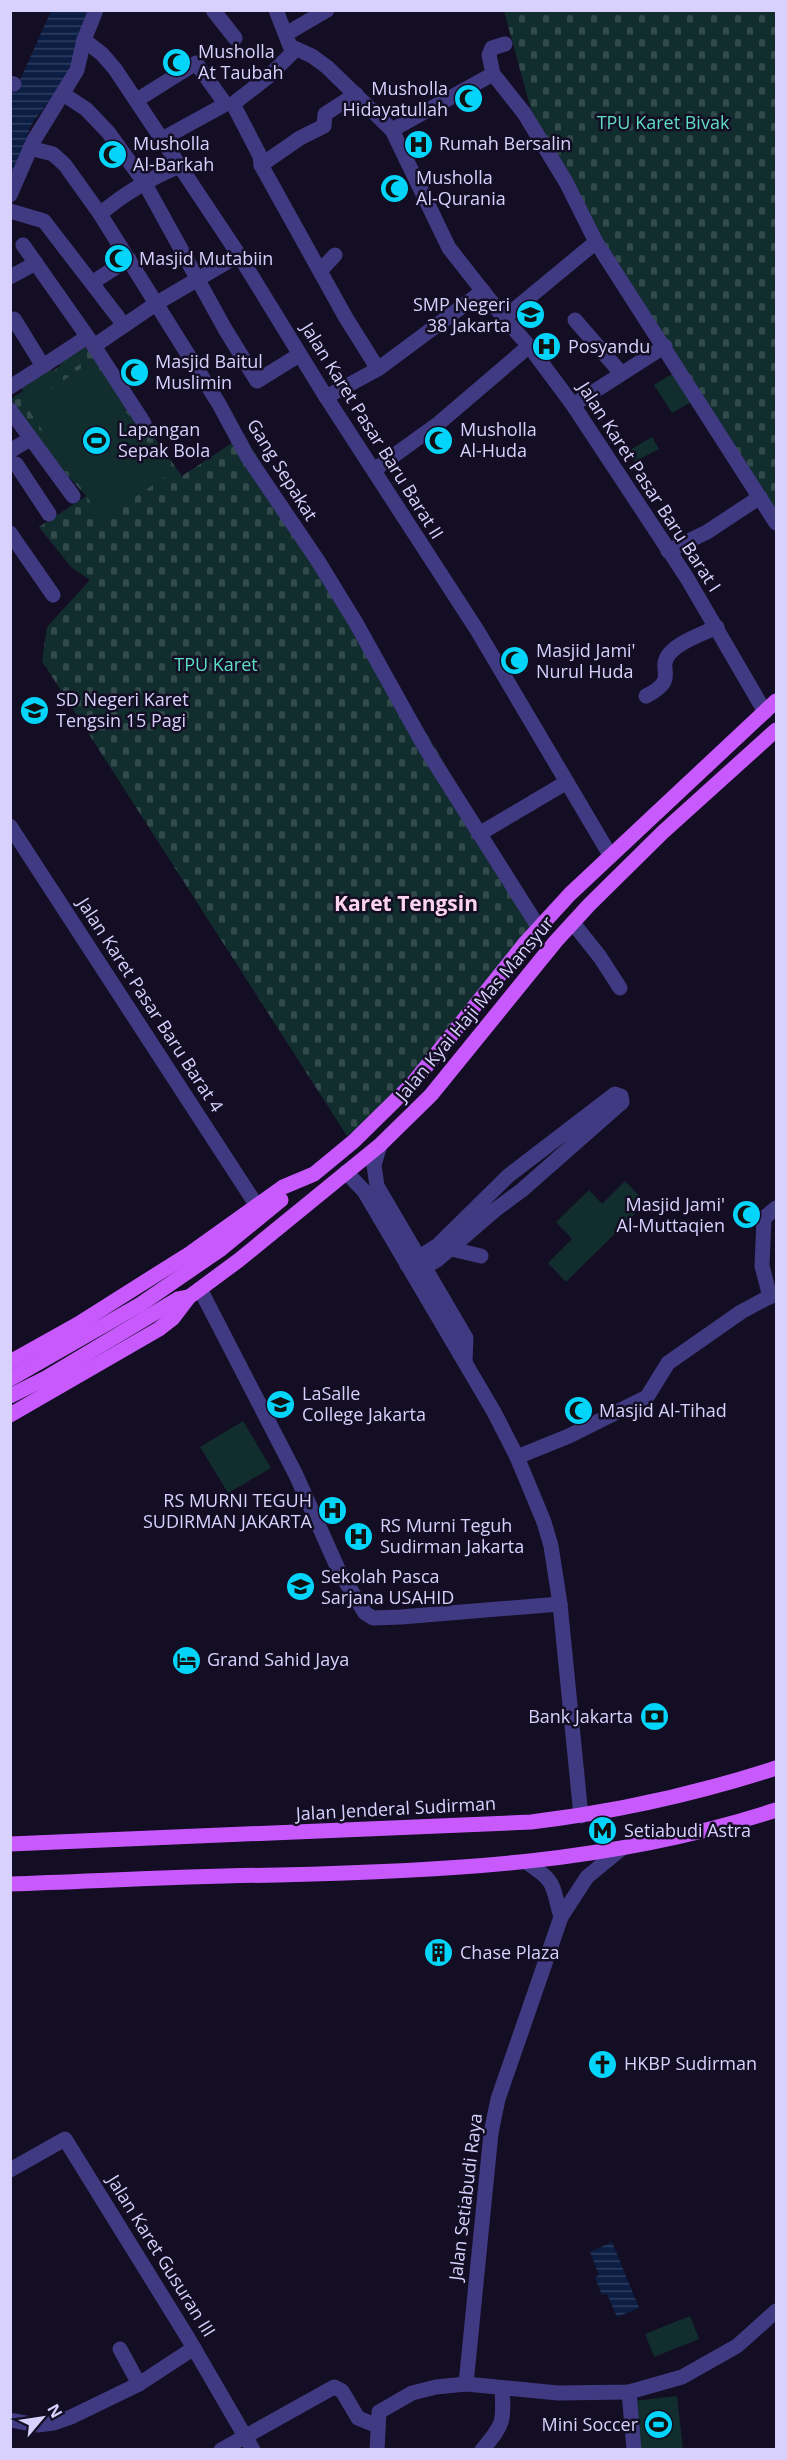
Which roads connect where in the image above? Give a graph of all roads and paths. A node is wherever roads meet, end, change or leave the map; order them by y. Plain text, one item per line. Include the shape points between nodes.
1 (96, 10) edge
2 (213, 10) edge
3 (276, 10) edge
4 (327, 10) edge
5 (286, 34) junction
6 (235, 38) dead end
7 (84, 40) junction
8 (504, 44) dead end
9 (296, 50) junction
10 (493, 74) junction
11 (63, 94) junction
12 (356, 94) junction
13 (137, 100) junction
14 (392, 130) junction
15 (162, 139) junction
16 (30, 148) junction
17 (261, 165) junction
18 (180, 166) junction
19 (144, 182) junction
20 (10, 195) edge
21 (10, 211) edge
22 (100, 214) junction
23 (596, 242) junction
24 (23, 245) dead end
25 (239, 255) junction
26 (336, 255) dead end
27 (129, 259) junction
28 (36, 263) junction
29 (320, 271) junction
30 (10, 277) edge
31 (198, 280) junction
32 (93, 282) junction
33 (483, 291) junction
34 (157, 303) junction
35 (504, 318) junction
36 (14, 319) dead end
37 (575, 320) dead end
38 (124, 325) junction
39 (91, 341) junction
40 (529, 346) junction
41 (665, 346) junction
42 (299, 354) junction
43 (43, 366) junction
44 (378, 369) junction
45 (621, 373) junction
46 (10, 387) edge
47 (326, 397) junction
48 (573, 405) junction
49 (10, 410) edge
50 (144, 423) dead end
51 (30, 439) junction
52 (12, 460) edge
53 (374, 470) junction
54 (73, 496) dead end
55 (760, 497) junction
56 (49, 514) dead end
57 (777, 523) edge
58 (10, 533) edge
59 (668, 551) junction
60 (53, 595) dead end
61 (717, 627) junction
62 (646, 696) dead end
63 (771, 707) edge
64 (777, 730) edge
65 (567, 782) junction
66 (10, 826) edge
67 (479, 834) junction
68 (610, 855) junction
69 (573, 923) junction
70 (538, 928) junction
71 (620, 988) dead end
72 (380, 1145) junction
73 (346, 1172) junction
74 (314, 1174) junction
75 (508, 1176) junction
76 (522, 1190) junction
77 (490, 1205) junction
78 (257, 1206) junction
79 (771, 1212) edge
80 (444, 1247) junction
81 (481, 1256) dead end
82 (416, 1266) junction
83 (194, 1293) junction
84 (773, 1295) edge
85 (145, 1311) junction
86 (10, 1362) edge
87 (10, 1379) edge
88 (10, 1396) edge
89 (10, 1414) edge
90 (517, 1457) junction
91 (560, 1604) junction
92 (777, 1768) edge
93 (777, 1810) edge
94 (581, 1816) junction
95 (10, 1844) edge
96 (621, 1849) junction
97 (526, 1863) junction
98 (10, 1884) edge
99 (561, 1917) junction
100 (10, 2170) edge
101 (777, 2311) edge
102 (194, 2348) junction
103 (120, 2349) dead end
104 (140, 2384) junction
105 (466, 2384) junction
106 (502, 2388) junction
107 (629, 2392) junction
108 (10, 2420) edge
109 (378, 2426) junction
110 (249, 2443) edge
111 (221, 2450) edge
112 (377, 2450) edge
113 (482, 2450) edge
114 (634, 2450) edge

1 - 7 street
2 - 6 street
3 - 5 street
4 - 5 street
5 - 9 street
7 - 11 street via 77,70
7 - 13 street, Jalan Karet Pasar Baru Barat II via 109,61
8 - 10 street via 490,51
9 - 12 street, Jalan Karet Pasar Baru Barat I via 327,66
9 - 17 street via 232,104
10 - 14 street
10 - 23 street via 524,113 566,182
11 - 16 street
11 - 19 street via 86,109 108,132
12 - 14 street, Jalan Karet Pasar Baru Barat I
12 - 17 street via 325,114 324,126
13 - 15 street, Jalan Karet Pasar Baru Barat II
13 - 15 street via 196,63 225,102
14 - 33 street, Jalan Karet Pasar Baru Barat I via 449,248
15 - 18 street, Jalan Karet Pasar Baru Barat II
16 - 20 street
16 - 22 street, Gang Sepakat via 53,154 65,165
17 - 29 street
18 - 19 street
18 - 25 street, Jalan Karet Pasar Baru Barat II
19 - 22 street
19 - 31 street
21 - 32 street via 44,221
22 - 27 street, Gang Sepakat
23 - 35 street
23 - 41 street
24 - 28 street
25 - 31 street
25 - 42 street, Jalan Karet Pasar Baru Barat II
26 - 29 street
27 - 32 street
27 - 34 street, Gang Sepakat
28 - 30 street
28 - 39 street
29 - 44 street
31 - 34 street
31 - 42 street via 257,381
32 - 38 street
33 - 35 street, Jalan Karet Pasar Baru Barat I
33 - 44 street
34 - 38 street
34 - 67 street, Gang Sepakat via 247,456 356,623
35 - 40 street, Jalan Karet Pasar Baru Barat I
36 - 43 street
37 - 45 street
38 - 39 street
39 - 43 street
39 - 50 street
40 - 48 street, Jalan Karet Pasar Baru Barat I
40 - 53 street via 439,423
41 - 45 street
41 - 55 street
42 - 47 street, Jalan Karet Pasar Baru Barat II
43 - 46 street
44 - 47 street
45 - 48 street
47 - 53 street, Jalan Karet Pasar Baru Barat II
48 - 59 street, Jalan Karet Pasar Baru Barat I
49 - 51 street
51 - 52 street
51 - 54 street
52 - 56 street
53 - 65 street, Jalan Karet Pasar Baru Barat II
55 - 57 street
55 - 59 street via 707,532
58 - 60 street
59 - 61 street, Jalan Karet Pasar Baru Barat I
61 - 62 street via 670,653 665,684
61 - 63 street, Jalan Karet Pasar Baru Barat I
63 - 68 main road, Jalan Kyai Haji Mas Mansyur
64 - 69 main road, Jalan Kyai Haji Mas Mansyur via 663,832
65 - 67 street
65 - 68 street, Jalan Karet Pasar Baru Barat II
66 - 78 street, Jalan Karet Pasar Baru Barat 4
67 - 70 street, Gang Sepakat
68 - 70 main road, Jalan Kyai Haji Mas Mansyur
69 - 71 street
69 - 72 main road, Jalan Kyai Haji Mas Mansyur via 431,1095
70 - 74 main road, Jalan Kyai Haji Mas Mansyur via 413,1083
72 - 73 main road, Jalan Kyai Haji Mas Mansyur
72 - 82 street via 374,1165 377,1186
73 - 82 street via 358,1182
73 - 83 main road, Jalan Kyai Haji Mas Mansyur
74 - 78 main road, Jalan Kyai Haji Mas Mansyur via 283,1187
74 - 85 main road
75 - 76 street
75 - 76 street via 600,1112
75 - 77 street
76 - 77 street
77 - 80 street
78 - 86 main road, Jalan Kyai Haji Mas Mansyur via 114,1302
79 - 84 street via 762,1266
80 - 81 street
80 - 82 street
82 - 90 street
83 - 85 main road
83 - 89 main road, Jalan Kyai Haji Mas Mansyur via 159,1329
83 - 91 street via 292,1467 339,1571 365,1613 373,1618 401,1617
84 - 90 street via 741,1312 669,1363 647,1397
85 - 87 main road
85 - 88 main road via 46,1378
90 - 91 street via 544,1522
91 - 94 street
92 - 94 main road, Jalan Jenderal Sudirman via 654,1802
93 - 96 main road
94 - 95 main road, Jalan Jenderal Sudirman via 401,1829
96 - 97 main road
96 - 99 street, Jalan Setiabudi Raya via 587,1877
97 - 98 main road
97 - 99 street via 550,1880
99 - 105 street, Jalan Setiabudi Raya via 493,2122
100 - 102 street, Jalan Karet Gusuran III via 65,2139
101 - 107 street via 728,2352 682,2377
102 - 104 street
102 - 110 street, Jalan Karet Gusuran III
103 - 104 street
104 - 108 street via 54,2422 37,2425
105 - 106 street
105 - 109 street via 412,2393 378,2412
106 - 107 street via 558,2393
106 - 113 street via 500,2428
107 - 114 street
109 - 110 street via 358,2418 342,2391 334,2387
109 - 112 street
110 - 111 street

